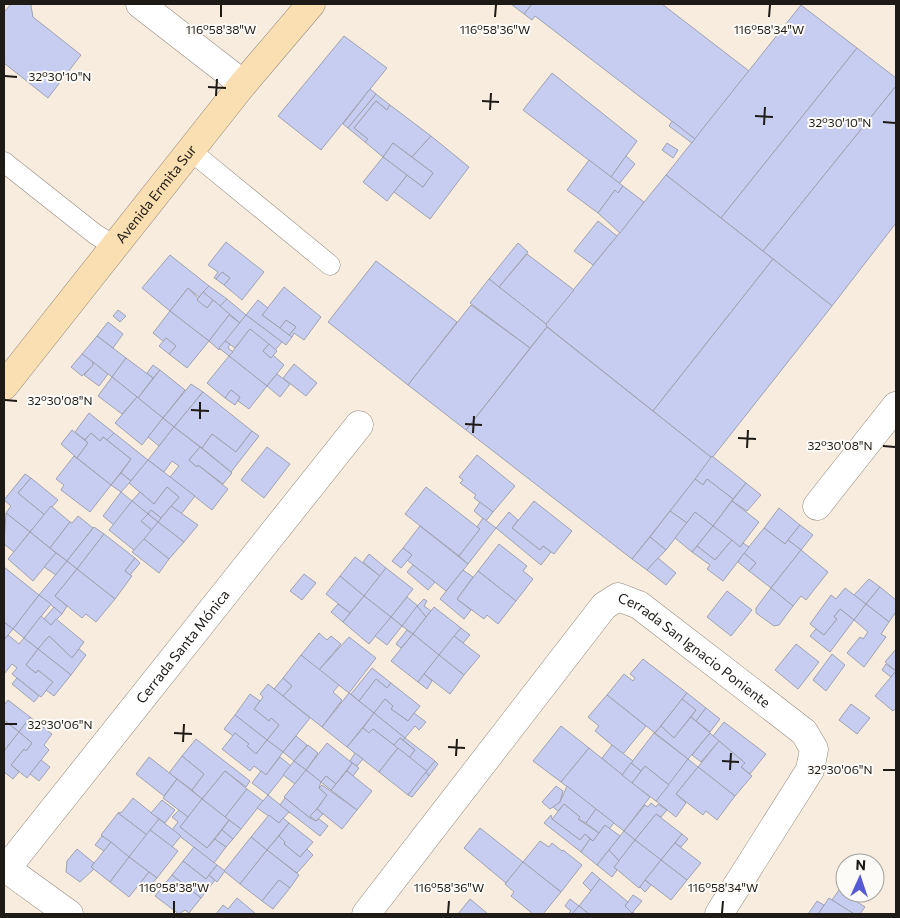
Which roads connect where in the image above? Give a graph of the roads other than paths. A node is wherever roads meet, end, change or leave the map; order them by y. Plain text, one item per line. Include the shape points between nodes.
1 (140, 4) edge
2 (311, 4) edge
3 (243, 84) junction
4 (190, 151) junction
5 (4, 162) edge
6 (114, 246) junction
7 (330, 265) dead end
8 (4, 386) edge
9 (896, 406) edge
10 (359, 425) dead end
11 (817, 506) dead end
12 (5, 868) edge
13 (69, 914) edge
14 (366, 914) edge
15 (718, 914) edge

1 - 3 street
2 - 3 main road, Avenida Ermita Sur
3 - 4 main road, Avenida Ermita Sur
4 - 6 main road, Avenida Ermita Sur
4 - 7 lane
5 - 6 lane
6 - 8 main road, Avenida Ermita Sur
9 - 11 street
10 - 12 street, Cerrada Santa Mónica
12 - 13 street
14 - 15 street, Cerrada San Ignacio Poniente via 604,606 618,597 647,611 804,732 814,748 810,770

